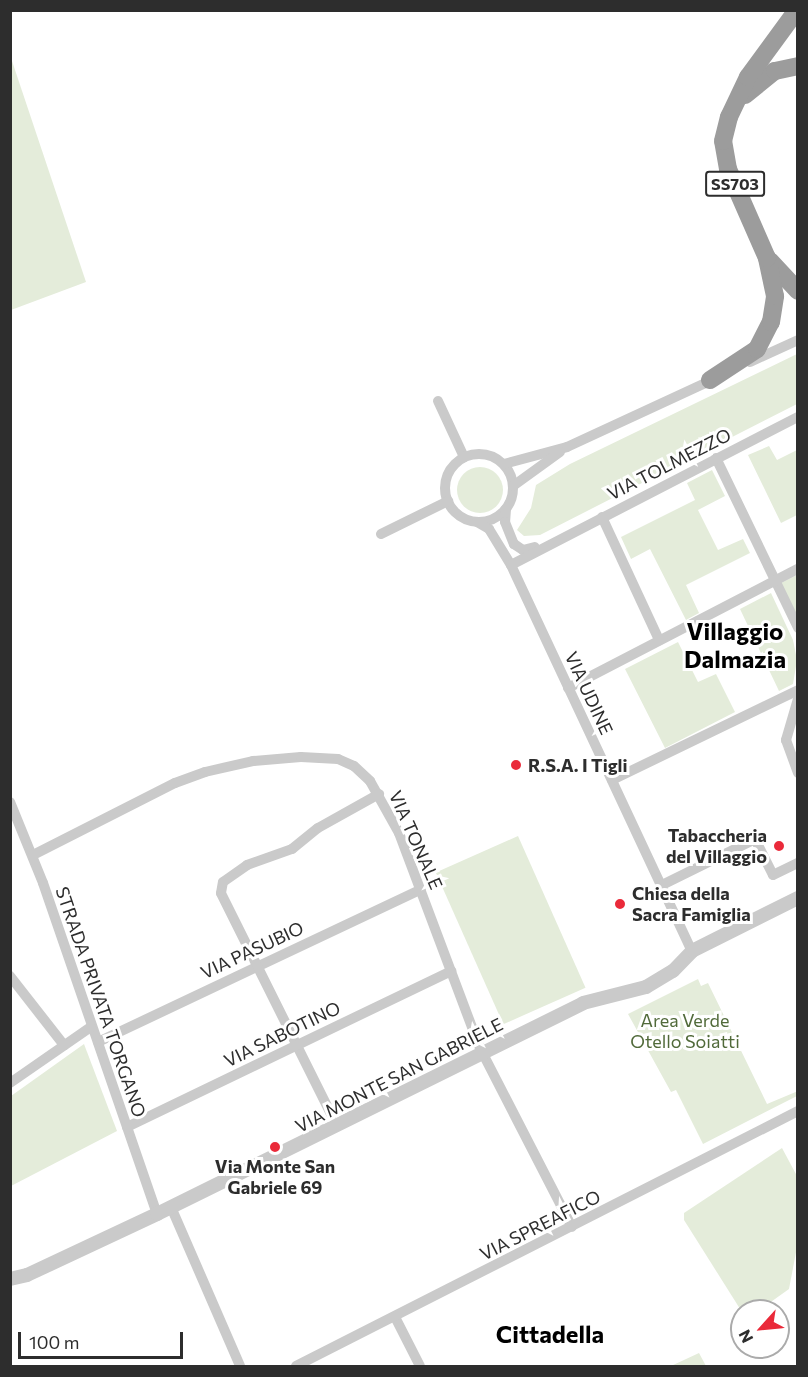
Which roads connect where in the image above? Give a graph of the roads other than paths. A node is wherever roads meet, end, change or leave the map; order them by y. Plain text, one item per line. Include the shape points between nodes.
1 (797, 10) edge
2 (798, 66) edge
3 (733, 107) junction
4 (767, 258) junction
5 (798, 291) edge
6 (798, 340) edge
7 (710, 380) junction
8 (438, 401) dead end
9 (798, 417) edge
10 (567, 447) junction
11 (464, 457) junction
12 (716, 458) junction
13 (504, 464) junction
14 (513, 486) junction
15 (448, 501) junction
16 (506, 509) junction
17 (602, 517) junction
18 (477, 522) junction
19 (381, 534) dead end
20 (556, 539) junction
21 (511, 565) junction
22 (798, 569) edge
23 (775, 580) junction
24 (798, 628) edge
25 (659, 640) junction
26 (568, 688) junction
27 (798, 690) edge
28 (798, 699) edge
29 (793, 728) edge
30 (796, 768) edge
31 (612, 780) junction
32 (379, 794) junction
33 (10, 802) edge
34 (33, 855) junction
35 (798, 862) edge
36 (662, 885) junction
37 (421, 890) junction
38 (798, 898) edge
39 (692, 951) junction
40 (257, 965) junction
41 (451, 971) junction
42 (10, 976) edge
43 (91, 1027) junction
44 (98, 1042) junction
45 (64, 1045) junction
46 (297, 1046) junction
47 (483, 1053) junction
48 (10, 1083) edge
49 (798, 1111) edge
50 (337, 1126) junction
51 (127, 1127) junction
52 (171, 1208) junction
53 (157, 1214) junction
54 (572, 1227) junction
55 (10, 1279) edge
56 (395, 1317) junction
57 (240, 1366) edge
58 (297, 1366) edge
59 (420, 1366) edge

1 - 3 highway, SS703 via 748,77
2 - 3 highway via 764,78
3 - 4 highway, SS703 via 724,152
4 - 5 highway, SS703
4 - 7 highway, SS703 via 775,296 765,335 757,349
6 - 7 street
7 - 10 street
8 - 11 street
9 - 12 street, VIA TOLMEZZO
10 - 13 street
10 - 14 street
11 - 13 street via 485,454
11 - 15 street via 450,471
12 - 17 street, VIA TOLMEZZO
12 - 23 street
13 - 14 street
14 - 16 street
15 - 18 street via 459,515
15 - 19 street
16 - 18 street via 488,521
16 - 20 street, VIA TOLMEZZO via 508,533 518,548 528,549
17 - 20 street, VIA TOLMEZZO
17 - 25 street
18 - 21 street, VIA UDINE via 489,529
20 - 21 street, VIA TOLMEZZO
21 - 26 street, VIA UDINE
22 - 23 street
23 - 24 street
23 - 25 street
25 - 26 street
26 - 31 street, VIA UDINE
27 - 31 street
28 - 29 street
29 - 30 street via 788,748
31 - 36 street, VIA UDINE
32 - 34 street, VIA TONALE via 354,766 338,759 253,760 182,780
32 - 37 street, VIA TONALE
32 - 40 street via 318,828 292,849 228,875 221,893
33 - 34 street, STRADA PRIVATA TORGANO
34 - 43 street, STRADA PRIVATA TORGANO
35 - 36 street via 773,875 755,839
36 - 39 street, VIA UDINE
37 - 40 street, VIA PASUBIO
37 - 41 street, VIA TONALE
38 - 39 street, VIA MONTE SAN GABRIELE
39 - 47 street, VIA MONTE SAN GABRIELE via 673,971 646,987 583,1002
40 - 44 street, VIA PASUBIO
40 - 46 street
41 - 46 street, VIA SABOTINO
41 - 47 street, VIA TONALE
42 - 45 street
43 - 44 street, STRADA PRIVATA TORGANO
43 - 45 street
44 - 51 street, STRADA PRIVATA TORGANO
45 - 48 street
46 - 50 street
46 - 51 street, VIA SABOTINO
47 - 50 street, VIA MONTE SAN GABRIELE
47 - 54 street, VIA TONALE
49 - 54 street, VIA SPREAFICO
50 - 52 street, VIA MONTE SAN GABRIELE
51 - 53 street, STRADA PRIVATA TORGANO
52 - 53 street, VIA MONTE SAN GABRIELE
52 - 57 street
53 - 55 street, VIA MONTE SAN GABRIELE via 27,1275
54 - 56 street, VIA SPREAFICO
56 - 58 street, VIA SPREAFICO
56 - 59 street

